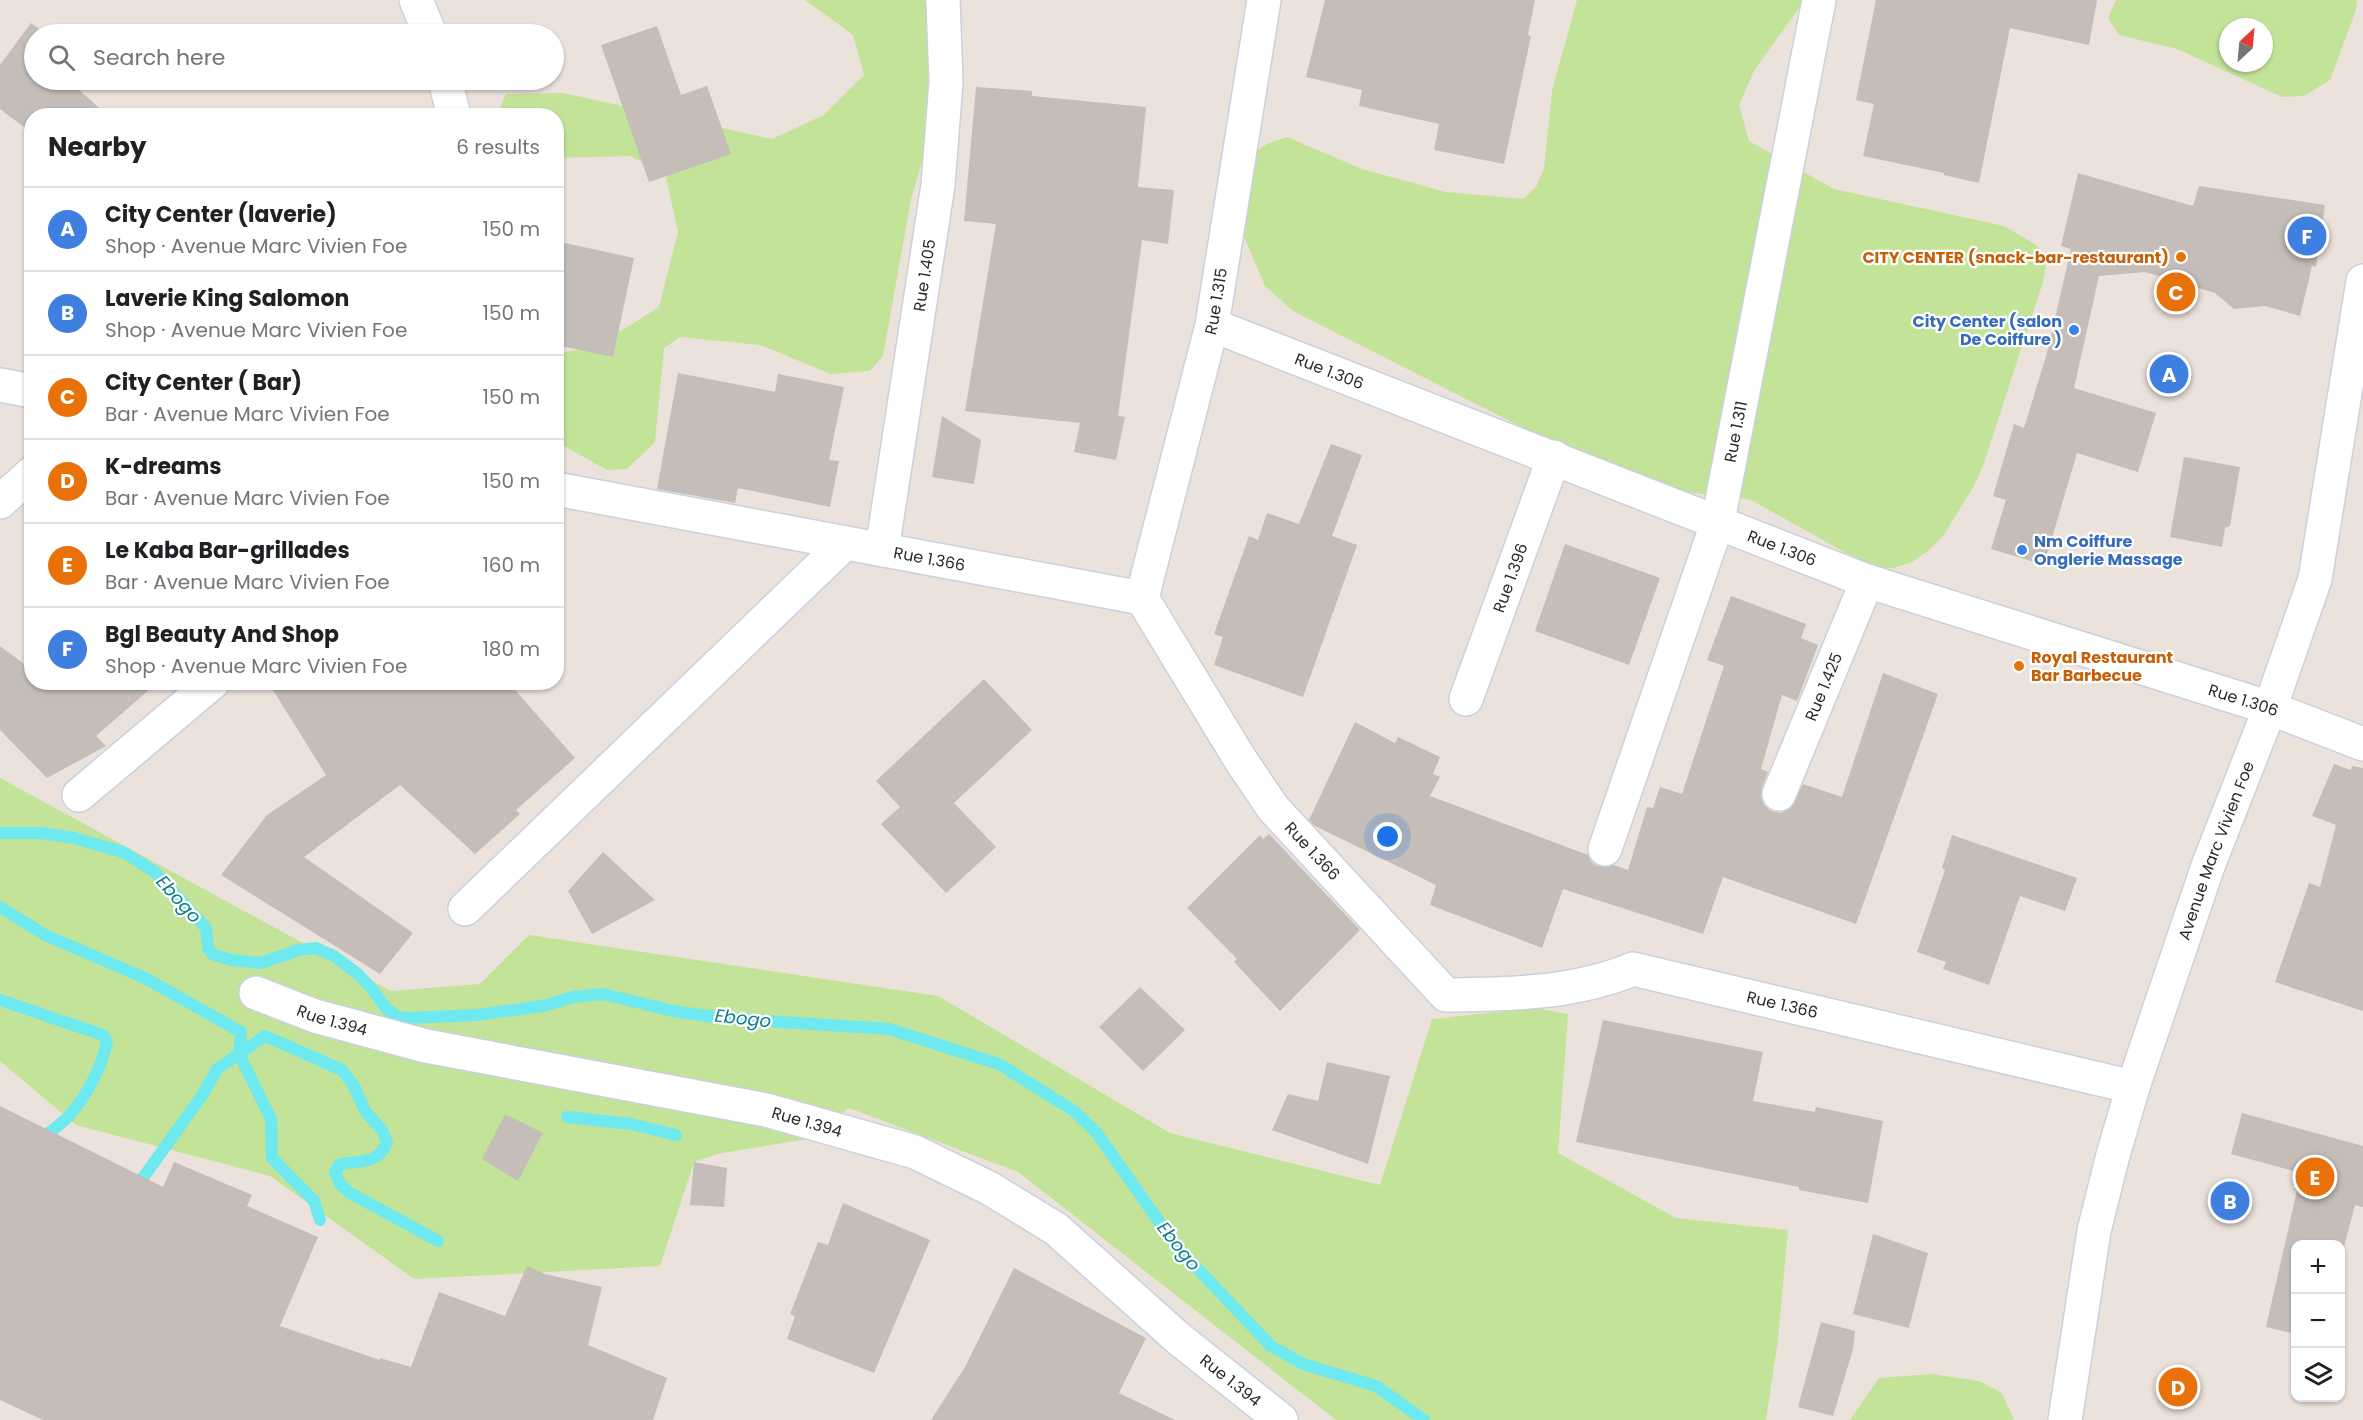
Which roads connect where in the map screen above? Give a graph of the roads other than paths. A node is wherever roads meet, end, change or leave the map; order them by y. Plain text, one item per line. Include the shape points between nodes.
1 (416, 0) edge
2 (943, 0) edge
3 (1264, 0) edge
4 (1819, 0) edge
5 (426, 24) edge
6 (448, 90) edge
7 (452, 108) edge
8 (2363, 281) edge
9 (1212, 325) junction
10 (0, 385) edge
11 (24, 390) edge
12 (1554, 457) junction
13 (24, 480) edge
14 (564, 490) edge
15 (0, 502) edge
16 (1718, 521) junction
17 (845, 543) junction
18 (882, 550) junction
19 (1867, 581) junction
20 (1142, 598) junction
21 (204, 690) edge
22 (1466, 699) dead end
23 (2270, 708) junction
24 (2363, 744) edge
25 (1779, 794) dead end
26 (79, 795) dead end
27 (1605, 849) dead end
28 (465, 909) dead end
29 (256, 993) dead end
30 (2133, 1087) junction
31 (2070, 1418) edge
32 (1281, 1420) edge

1 - 5 street
2 - 18 street, Rue 1.405 via 946,82 938,185
3 - 9 street, Rue 1.315
4 - 16 street, Rue 1.311
6 - 7 street
8 - 23 street, Avenue Marc Vivien Foe via 2315,579
9 - 12 street, Rue 1.306
9 - 20 street, Rue 1.315
10 - 11 street
12 - 16 street, Rue 1.306
12 - 22 street, Rue 1.396
13 - 15 street
14 - 17 street, Rue 1.366
16 - 19 street, Rue 1.306
16 - 27 street, Rue 1.311
17 - 18 street, Rue 1.366
17 - 28 street
18 - 20 street, Rue 1.366
19 - 23 street, Rue 1.306
19 - 25 street, Rue 1.425
20 - 30 street, Rue 1.366 via 1273,808 1446,995 1516,994 1607,980 1633,969
21 - 26 street
23 - 24 street, Rue 1.306
23 - 30 street, Avenue Marc Vivien Foe via 2208,866
29 - 32 street, Rue 1.394 via 315,1016 426,1046 766,1110 915,1152 989,1188 1056,1229 1179,1339
30 - 31 street, Avenue Marc Vivien Foe via 2094,1231

